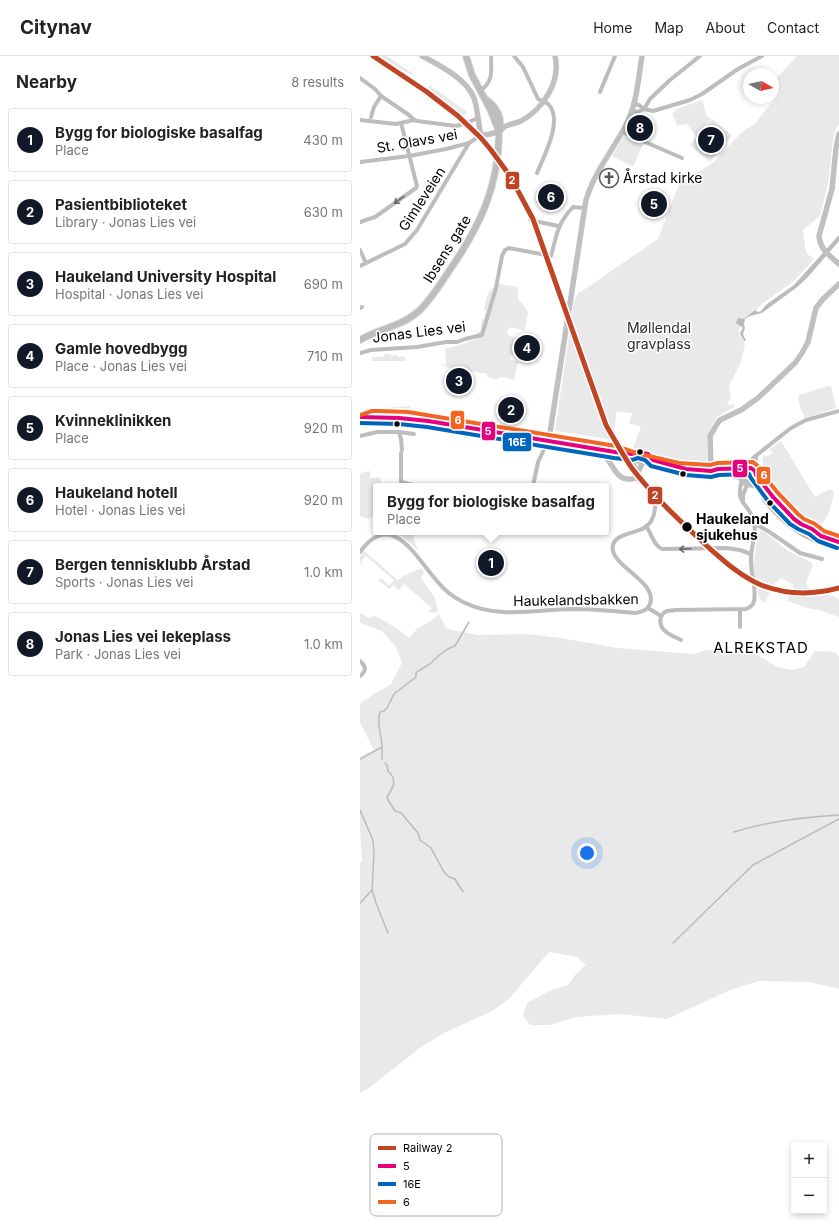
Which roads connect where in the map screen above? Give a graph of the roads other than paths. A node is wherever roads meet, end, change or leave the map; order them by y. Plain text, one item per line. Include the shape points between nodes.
1 (422, 56) edge
2 (466, 56) edge
3 (491, 56) edge
4 (514, 56) edge
5 (555, 56) edge
6 (615, 56) edge
7 (642, 56) edge
8 (700, 56) edge
9 (762, 56) edge
10 (360, 78) edge
11 (480, 90) junction
12 (600, 92) dead end
13 (381, 96) junction
14 (544, 101) junction
15 (634, 104) junction
16 (644, 109) junction
17 (632, 111) junction
18 (371, 117) dead end
19 (478, 118) junction
20 (360, 120) edge
21 (414, 120) junction
22 (401, 123) junction
23 (499, 131) junction
24 (622, 132) junction
25 (839, 134) edge
26 (481, 136) junction
27 (469, 143) junction
28 (409, 156) junction
29 (682, 158) dead end
30 (360, 162) edge
31 (537, 173) dead end
32 (585, 208) junction
33 (530, 220) dead end
34 (360, 222) edge
35 (558, 226) junction
36 (360, 250) edge
37 (366, 263) junction
38 (839, 264) edge
39 (360, 266) edge
40 (839, 284) edge
41 (360, 339) edge
42 (360, 354) edge
43 (839, 411) edge
44 (399, 432) junction
45 (414, 434) dead end
46 (360, 436) edge
47 (549, 439) junction
48 (756, 456) junction
49 (628, 457) junction
50 (640, 459) junction
51 (745, 468) junction
52 (711, 471) junction
53 (755, 473) junction
54 (635, 474) junction
55 (741, 478) junction
56 (405, 483) edge
57 (534, 483) edge
58 (750, 483) junction
59 (773, 497) junction
60 (743, 502) junction
61 (755, 524) junction
62 (646, 526) junction
63 (839, 542) edge
64 (360, 552) edge
65 (751, 554) junction
66 (822, 559) dead end
67 (648, 608) junction
68 (740, 610) junction
69 (661, 616) junction
70 (740, 627) dead end
71 (681, 640) dead end
72 (360, 661) edge
73 (360, 676) edge

1 - 19 street via 464,82 474,98
2 - 11 main road, Ibsens gate
3 - 11 street via 491,78
4 - 14 street via 523,67 538,99
5 - 14 street, St. Olavs vei via 555,76
6 - 12 street
7 - 15 street
8 - 16 street via 670,80 650,99
9 - 16 street via 690,100 654,110
10 - 13 street
11 - 23 main road, Ibsens gate
13 - 18 street
13 - 21 street
14 - 23 street, St. Olavs vei via 526,118
14 - 31 street via 552,109 554,120 552,135
15 - 16 street
15 - 17 street
16 - 17 street
17 - 24 street
19 - 21 street via 456,126
19 - 26 street
20 - 22 street
21 - 22 street
22 - 28 street
23 - 26 street, St. Olavs vei
23 - 41 main road, Ibsens gate via 498,160 493,186 464,251 419,311 398,324
24 - 29 street
24 - 32 street via 590,187
25 - 38 street via 832,189 819,236 821,245
26 - 27 street, St. Olavs vei
27 - 28 street, St. Olavs vei
27 - 37 street, Gimleveien via 409,240 400,248
28 - 30 street, St. Olavs vei
28 -> 34 street via 417,183 416,188 375,217
32 - 35 street, Jonas Lies vei via 573,207
32 - 47 street
33 - 35 street
35 - 42 street, Jonas Lies vei via 551,256 509,248 505,250 482,335 457,342 371,350
36 - 37 street
37 - 39 street, Gimleveien
40 - 52 street via 816,308 810,336 797,361 754,401 717,424 710,436
43 - 48 street via 797,424
44 - 45 street
44 - 46 street via 377,432
44 - 56 street via 401,482
47 - 54 street via 596,448 607,458 620,477 626,479
47 - 57 street via 538,462
48 - 51 street
48 - 53 street
49 - 50 main road
49 - 50 main road via 615,452 624,452
49 - 54 main road
50 - 52 main road via 678,469
50 - 54 street
51 - 52 main road
51 - 53 main road via 751,468
51 - 55 main road
52 - 55 main road
53 - 58 main road via 755,480
53 - 59 main road
54 - 62 street via 649,489 654,501 654,515
55 - 58 main road
55 - 60 street via 739,495
58 - 59 main road
58 - 60 street via 743,495
59 - 63 main road via 808,531
60 - 61 street
61 - 65 street
61 - 66 street via 800,553
65 -> 62 street via 726,548 662,549 654,543
62 - 67 street, Haukelandsbakken via 618,538 613,550 617,559 648,589 651,598
64 - 67 street, Haukelandsbakken via 377,536 395,536 411,549 445,590 462,602 487,611 507,613 572,609 635,613
65 - 68 street via 754,600 750,608
67 - 69 street
68 - 69 street via 675,610 665,612
68 - 70 street
69 - 71 street via 662,629
72 - 73 street via 366,669

